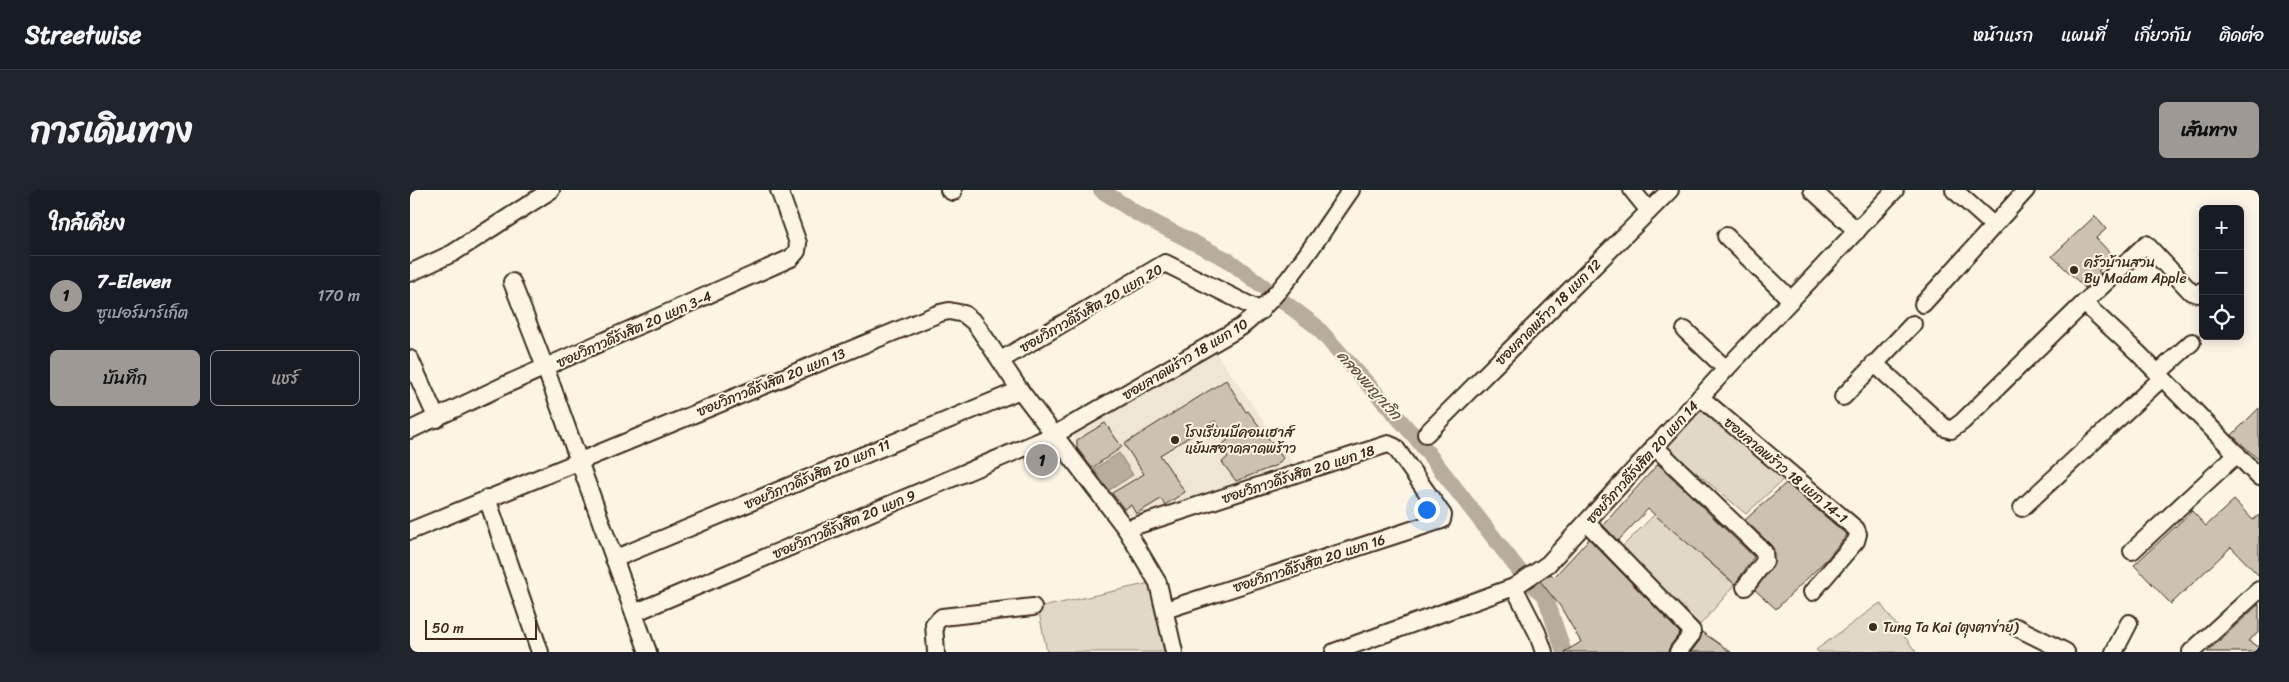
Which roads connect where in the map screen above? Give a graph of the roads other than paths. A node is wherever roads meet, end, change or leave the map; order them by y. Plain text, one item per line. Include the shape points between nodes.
1 (551, 190) edge
2 (779, 190) edge
3 (1351, 190) edge
4 (1632, 190) edge
5 (1670, 190) edge
6 (1812, 190) edge
7 (1895, 190) edge
8 (1954, 190) edge
9 (2026, 190) edge
10 (1649, 211) junction
11 (1993, 225) junction
12 (1857, 231) junction
13 (1726, 236) dead end
14 (410, 273) edge
15 (512, 282) dead end
16 (2199, 293) edge
17 (1791, 300) junction
18 (2084, 302) junction
19 (1923, 304) dead end
20 (1261, 311) junction
21 (1913, 324) dead end
22 (1685, 330) dead end
23 (2192, 342) dead end
24 (410, 359) edge
25 (1001, 360) junction
26 (1874, 362) junction
27 (546, 368) junction
28 (1726, 369) junction
29 (2160, 375) junction
30 (1020, 390) junction
31 (1700, 397) junction
32 (1843, 397) dead end
33 (437, 418) junction
34 (410, 430) edge
35 (1426, 434) dead end
36 (1054, 435) junction
37 (1654, 446) junction
38 (2237, 454) junction
39 (579, 461) junction
40 (2259, 477) edge
41 (486, 498) junction
42 (2022, 508) dead end
43 (1441, 510) joint
44 (1587, 523) junction
45 (1126, 529) junction
46 (410, 531) edge
47 (2132, 551) dead end
48 (614, 558) junction
49 (1514, 587) junction
50 (1745, 587) dead end
51 (2259, 590) edge
52 (1812, 592) dead end
53 (1033, 607) dead end
54 (1165, 610) junction
55 (634, 613) junction
56 (2129, 623) dead end
57 (2016, 627) dead end
58 (540, 652) edge
59 (648, 652) edge
60 (936, 652) edge
61 (1174, 652) edge
62 (1334, 652) edge
63 (1544, 652) edge
64 (1678, 652) edge
65 (2066, 652) edge
66 (2114, 652) edge
67 (2191, 652) edge

1 - 14 street via 453,253
2 - 27 street, ซอยวิภาวดีรังสิต 20 แยก 3-4 via 798,244 791,258
3 - 20 street, ซอยลาดพร้าว 18 แยก 10 via 1283,287
4 - 10 street
5 - 10 street, ซอยลาดพร้าว 18 แยก 12
6 - 12 street
7 - 12 street, ซอยวิภาวดีรังสิต 20 แยก 14
8 - 11 street
9 - 11 street
10 - 35 street, ซอยลาดพร้าว 18 แยก 12
11 - 19 street
12 - 17 street, ซอยวิภาวดีรังสิต 20 แยก 14
13 - 17 street
15 - 27 street
16 - 18 street via 2191,292 2146,244
17 - 28 street, ซอยวิภาวดีรังสิต 20 แยก 14
18 - 26 street via 1962,422 1950,430
18 - 29 street
20 - 25 street, ซอยวิภาวดีรังสิต 20 แยก 20 via 1165,263
20 - 36 street, ซอยลาดพร้าว 18 แยก 10 via 1241,328
21 - 26 street
22 - 28 street
23 - 29 street
24 - 33 street
25 - 30 street
25 - 39 street, ซอยวิภาวดีรังสิต 20 แยก 13 via 975,323 964,314 940,313
26 - 32 street
27 - 33 street, ซอยวิภาวดีรังสิต 20 แยก 3-4
27 - 39 street
28 - 31 street, ซอยวิภาวดีรังสิต 20 แยก 14
29 - 38 street
29 - 42 street
30 - 36 street
30 - 48 street, ซอยวิภาวดีรังสิต 20 แยก 11
31 - 37 street, ซอยวิภาวดีรังสิต 20 แยก 14
31 - 52 street, ซอยลาดพร้าว 18 แยก 14-1 via 1856,529 1856,541
33 - 34 street, ซอยวิภาวดีรังสิต 20 แยก 3-4
36 - 45 street
36 - 55 street, ซอยวิภาวดีรังสิต 20 แยก 9
37 - 44 street, ซอยวิภาวดีรังสิต 20 แยก 14
37 - 50 street via 1764,552 1765,561
38 - 40 street
38 - 47 street
39 - 41 street, ซอยวิภาวดีรังสิต 20 แยก 13
39 - 48 street
41 - 46 street, ซอยวิภาวดีรังสิต 20 แยก 13
41 - 58 street
43 - 45 street, ซอยวิภาวดีรังสิต 20 แยก 18 via 1395,447 1388,444
43 - 54 street, ซอยวิภาวดีรังสิต 20 แยก 16 via 1442,520
44 - 49 street, ซอยวิภาวดีรังสิต 20 แยก 14 via 1548,564
44 - 64 street via 1692,631
45 - 54 street via 1158,583
48 - 55 street
49 - 62 street, ซอยวิภาวดีรังสิต 20 แยก 14
49 - 63 street
51 - 67 street
53 - 60 street via 942,617 934,624
54 - 61 street
55 - 59 street
56 - 66 street
57 - 65 street

